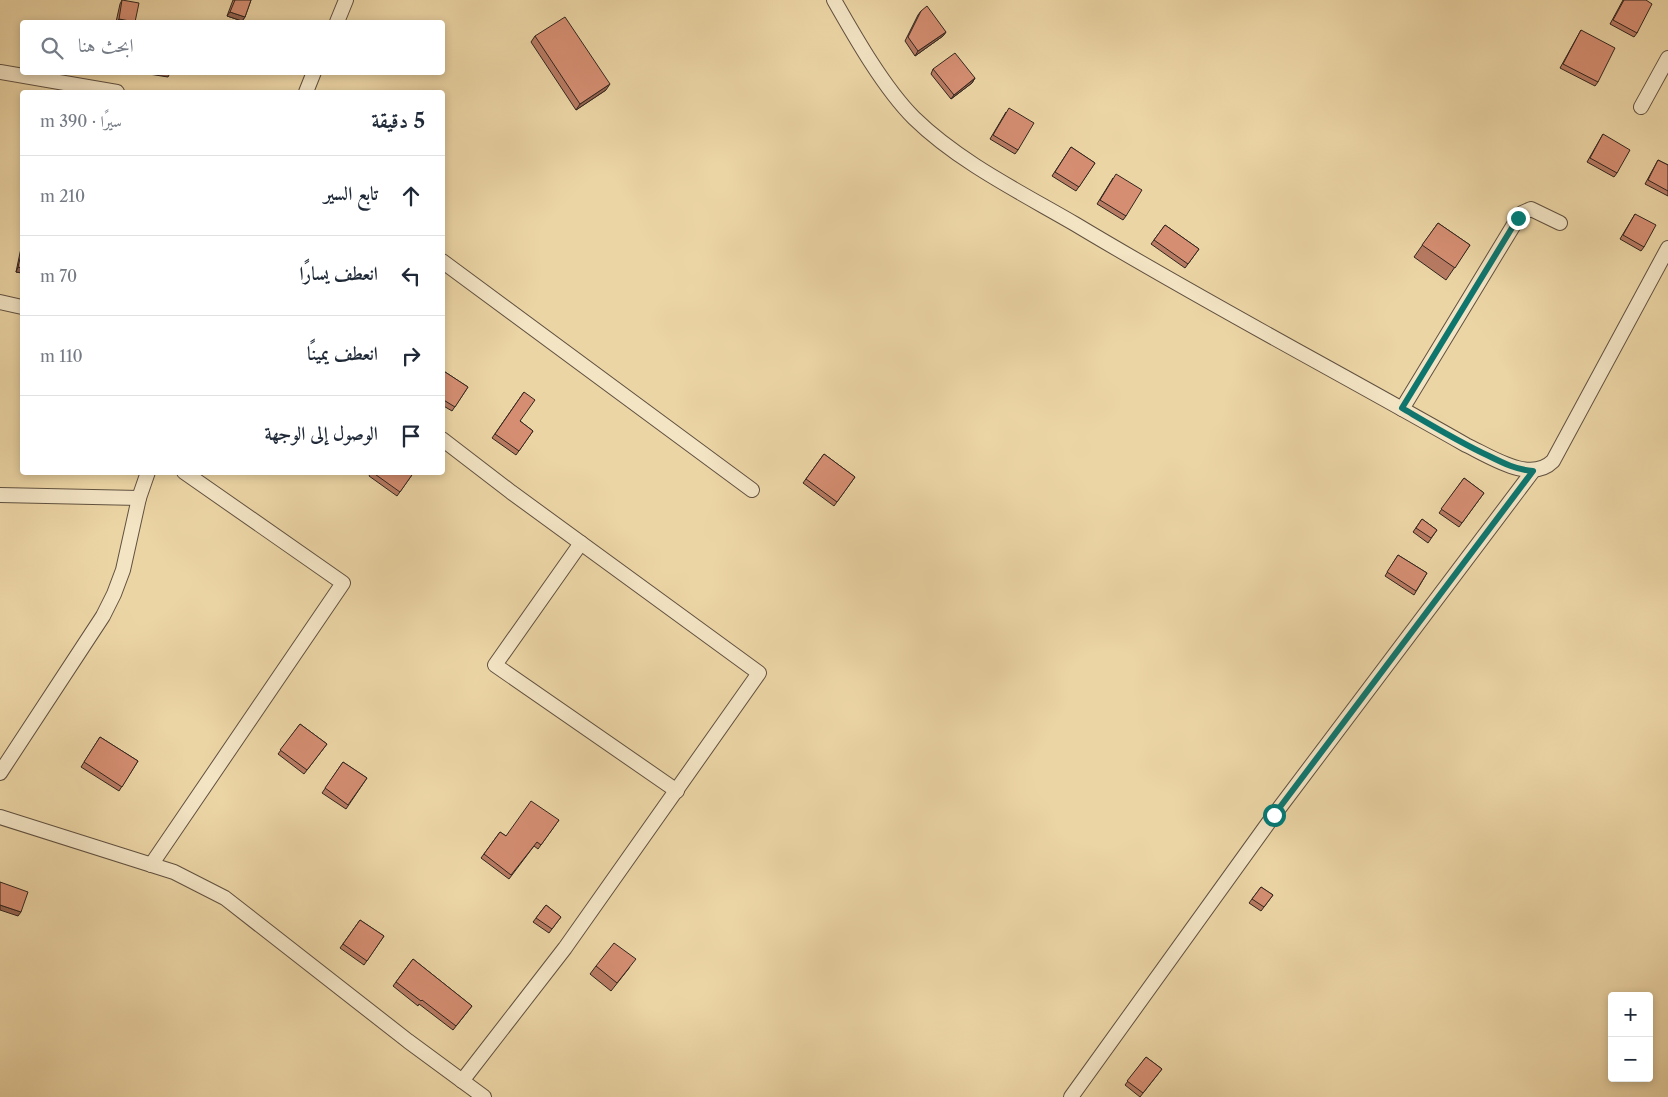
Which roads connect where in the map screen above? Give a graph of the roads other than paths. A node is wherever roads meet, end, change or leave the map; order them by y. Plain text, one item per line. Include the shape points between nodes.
1 (346, 0) edge
2 (834, 0) edge
3 (337, 20) edge
4 (1668, 58) edge
5 (0, 72) edge
6 (313, 75) edge
7 (105, 90) edge
8 (307, 90) edge
9 (1641, 107) dead end
10 (1560, 223) dead end
11 (1668, 248) edge
12 (445, 263) edge
13 (0, 302) edge
14 (20, 307) edge
15 (1402, 408) junction
16 (445, 441) edge
17 (1533, 471) junction
18 (147, 475) edge
19 (188, 475) edge
20 (752, 490) dead end
21 (0, 495) edge
22 (138, 498) junction
23 (581, 543) junction
24 (0, 773) edge
25 (677, 791) junction
26 (0, 817) edge
27 (151, 865) junction
28 (462, 1082) junction
29 (484, 1097) edge
30 (1071, 1097) edge

1 - 3 street
2 - 15 street via 897,99 914,118 957,154 1162,276
4 - 9 street
5 - 7 street
6 - 8 street
10 - 15 street via 1531,210 1522,213
11 - 17 street via 1553,461 1545,468
12 - 20 street
13 - 14 street
15 - 17 street via 1466,445 1511,466
16 - 23 street
17 - 30 street via 1274,815
18 - 22 street
19 - 27 street via 343,583
21 - 22 street
22 - 24 street via 123,570 103,616
23 - 25 street via 759,673
23 - 25 street via 495,665
25 - 28 street via 565,948
26 - 27 street
27 - 28 street via 174,872 225,898
28 - 29 street

